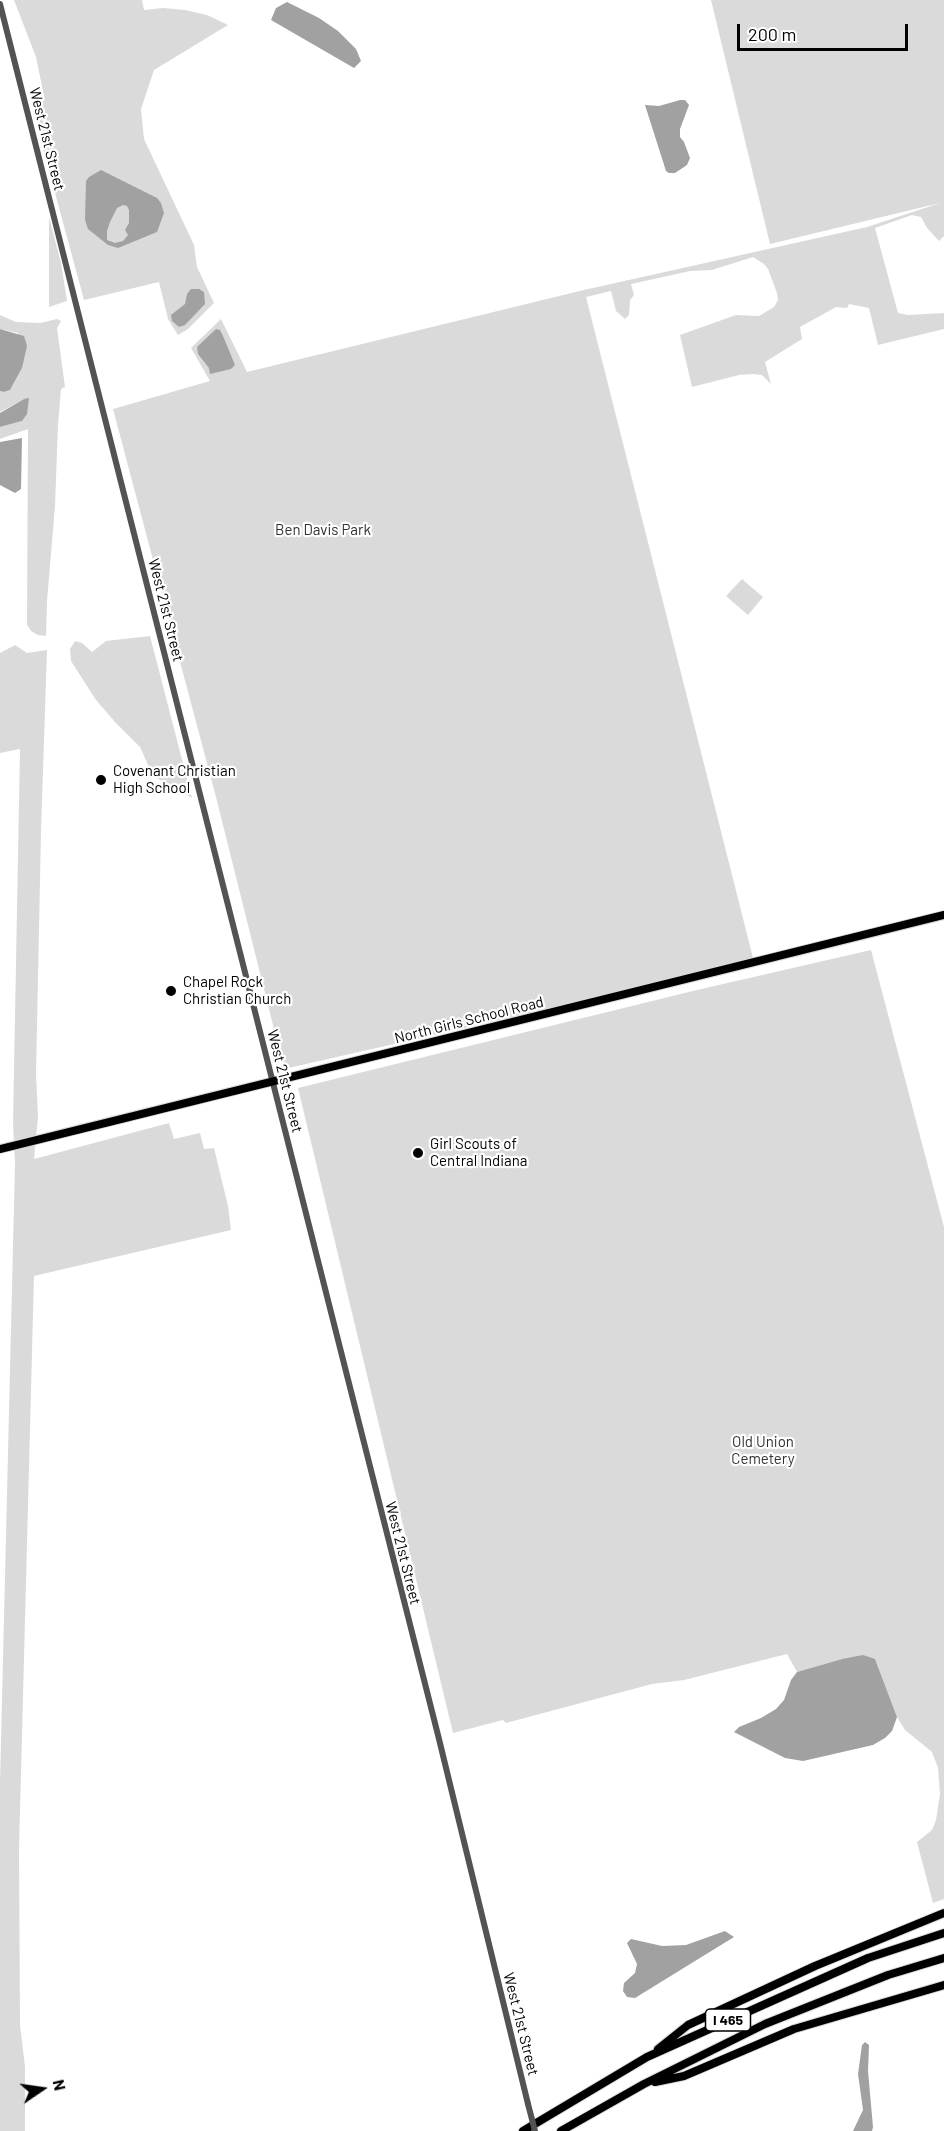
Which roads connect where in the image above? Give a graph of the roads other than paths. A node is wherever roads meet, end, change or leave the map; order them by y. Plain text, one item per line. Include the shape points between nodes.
1 (0, 3) edge
2 (944, 915) edge
3 (272, 1083) junction
4 (0, 1149) edge
5 (944, 1913) edge
6 (944, 1934) edge
7 (944, 1958) edge
8 (944, 1984) edge
9 (647, 2057) junction
10 (644, 2084) junction
11 (523, 2131) edge
12 (535, 2131) edge
13 (561, 2131) edge

1 - 3 street, West 21st Street
2 - 3 main road, North Girls School Road
3 - 4 main road, North Girls School Road
3 - 12 street, West 21st Street, bridge
5 - 9 highway via 815,1966 688,2025
6 - 9 highway, I 465 via 868,1958
7 - 10 highway, I 465 via 796,2011
8 - 10 highway via 794,2029 684,2076
9 - 11 highway, I 465
10 - 13 highway, I 465

